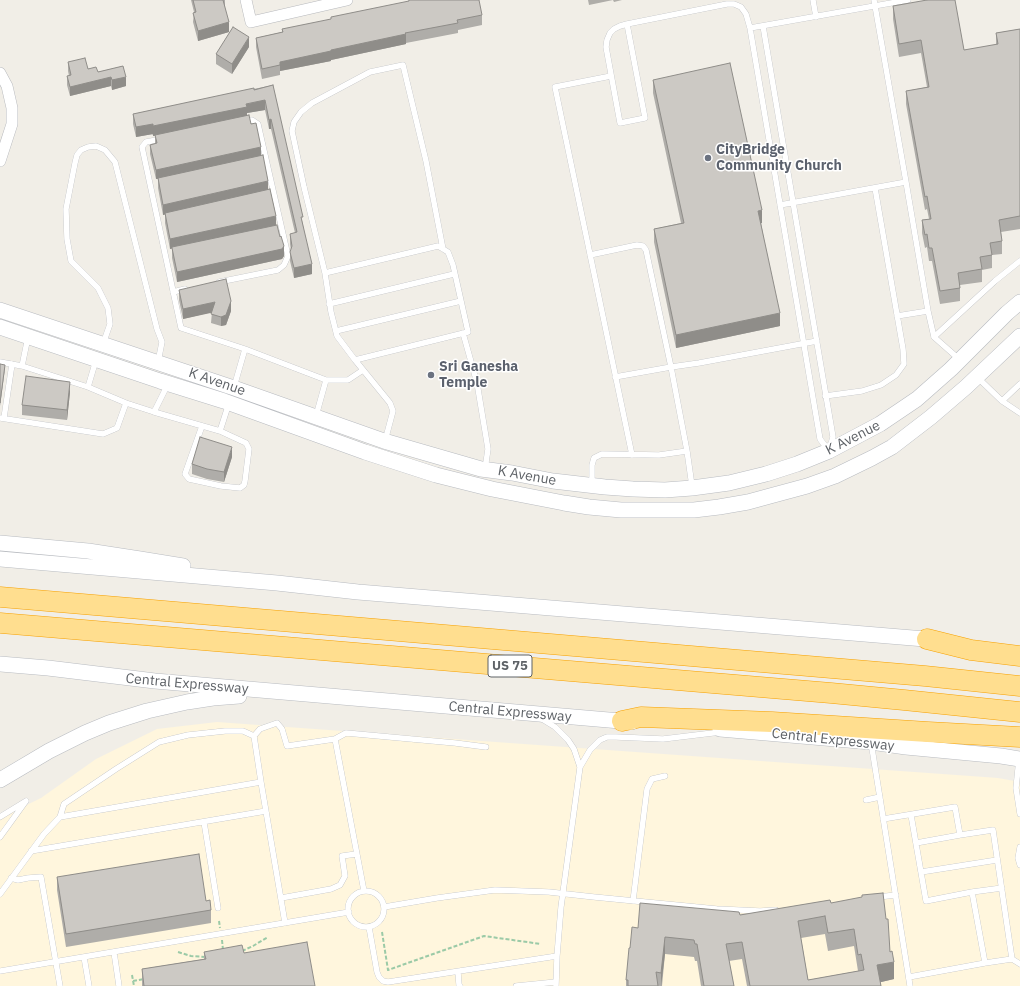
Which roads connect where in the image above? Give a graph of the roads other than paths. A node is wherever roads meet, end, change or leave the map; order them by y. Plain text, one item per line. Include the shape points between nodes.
1 (246, 0) edge
2 (347, 0) edge
3 (813, 0) edge
4 (908, 0) edge
5 (874, 3) edge
6 (816, 17) junction
7 (627, 24) junction
8 (763, 26) junction
9 (750, 28) junction
10 (0, 73) edge
11 (611, 76) junction
12 (237, 124) edge
13 (168, 137) edge
14 (266, 160) junction
15 (0, 161) edge
16 (258, 161) edge
17 (906, 182) junction
18 (158, 184) edge
19 (150, 185) junction
20 (875, 188) junction
21 (274, 194) junction
22 (266, 196) edge
23 (793, 203) junction
24 (780, 205) junction
25 (166, 219) edge
26 (158, 220) junction
27 (282, 229) junction
28 (274, 231) edge
29 (443, 249) junction
30 (173, 252) edge
31 (165, 254) junction
32 (590, 255) junction
33 (1020, 261) edge
34 (325, 273) junction
35 (454, 274) junction
36 (210, 284) edge
37 (188, 289) edge
38 (173, 292) junction
39 (461, 301) junction
40 (1020, 302) edge
41 (330, 304) junction
42 (0, 310) edge
43 (928, 311) junction
44 (898, 316) junction
45 (0, 327) edge
46 (336, 331) junction
47 (463, 333) junction
48 (1020, 336) edge
49 (28, 337) junction
50 (934, 337) junction
51 (817, 341) junction
52 (804, 343) junction
53 (103, 344) junction
54 (245, 349) junction
55 (96, 360) junction
56 (355, 360) junction
57 (960, 360) junction
58 (0, 362) edge
59 (158, 362) junction
60 (12, 364) junction
61 (22, 366) junction
62 (672, 367) junction
63 (364, 370) junction
64 (615, 377) junction
65 (977, 377) junction
66 (326, 380) junction
67 (168, 384) junction
68 (1020, 384) edge
69 (88, 387) junction
70 (234, 388) junction
71 (825, 396) junction
72 (1002, 402) junction
73 (126, 403) junction
74 (229, 403) junction
75 (154, 412) junction
76 (1020, 413) edge
77 (316, 417) junction
78 (2, 418) edge
79 (202, 426) junction
80 (220, 432) junction
81 (384, 441) junction
82 (687, 451) junction
83 (829, 451) junction
84 (632, 455) junction
85 (485, 469) junction
86 (835, 476) junction
87 (592, 486) junction
88 (692, 488) junction
89 (694, 510) junction
90 (0, 543) edge
91 (0, 559) edge
92 (288, 584) junction
93 (0, 597) edge
94 (0, 623) edge
95 (927, 639) junction
96 (1020, 648) edge
97 (1020, 656) edge
98 (0, 664) edge
99 (1020, 686) edge
100 (287, 693) junction
101 (1020, 712) edge
102 (534, 714) junction
103 (622, 721) junction
104 (733, 730) junction
105 (254, 736) junction
106 (1020, 737) edge
107 (335, 739) junction
108 (871, 742) junction
109 (486, 747) dead end
110 (1019, 759) edge
111 (580, 767) junction
112 (665, 776) dead end
113 (0, 780) edge
114 (261, 782) junction
115 (1018, 789) edge
116 (880, 797) junction
117 (866, 800) dead end
118 (266, 811) junction
119 (1020, 814) edge
120 (911, 815) junction
121 (0, 817) edge
122 (60, 817) junction
123 (883, 819) junction
124 (204, 822) junction
125 (960, 835) junction
126 (0, 837) edge
127 (916, 843) junction
128 (1020, 848) edge
129 (32, 851) junction
130 (356, 854) junction
131 (997, 860) junction
132 (1020, 865) edge
133 (921, 872) junction
134 (11, 878) junction
135 (1002, 888) junction
136 (364, 891) junction
137 (972, 892) junction
138 (0, 894) edge
139 (563, 894) junction
140 (896, 895) junction
141 (281, 898) junction
142 (872, 898) edge
143 (633, 901) junction
144 (384, 907) junction
145 (218, 908) dead end
146 (781, 909) edge
147 (349, 912) junction
148 (285, 923) junction
149 (369, 927) junction
150 (114, 952) junction
151 (557, 956) junction
152 (84, 957) junction
153 (1012, 959) junction
154 (56, 962) junction
155 (985, 963) junction
156 (1020, 964) edge
157 (0, 972) edge
158 (458, 972) junction
159 (909, 977) junction
160 (556, 984) edge
161 (60, 986) edge
162 (89, 986) edge
163 (119, 986) edge
164 (460, 986) edge
165 (516, 986) edge
166 (910, 986) edge

1 - 2 street via 251,22
3 - 6 lane
4 - 5 lane
5 - 6 lane
5 - 17 lane
6 - 8 lane
7 - 9 lane via 734,4 741,7 746,14
7 - 11 lane via 614,29 607,40
7 - 11 lane via 645,118 620,123
8 - 9 lane
8 - 23 lane
9 - 24 lane
10 - 15 street via 7,86 12,108 12,124
11 - 32 lane via 554,87
12 - 14 lane via 252,120 258,124
13 - 19 lane via 146,142 142,147
14 - 16 lane
14 - 21 lane
17 - 20 lane
17 - 43 lane
18 - 19 lane
19 - 26 lane
20 - 23 lane
20 - 44 lane
21 - 22 lane
21 - 27 lane
23 - 24 lane
23 - 51 lane
24 - 52 lane
25 - 26 lane
26 - 31 lane
27 - 28 lane
27 - 36 lane via 288,256 278,270
29 - 34 lane via 438,246
29 - 34 lane via 426,161 403,66 370,72 312,103 294,122 292,131
29 - 35 lane via 448,252
30 - 31 lane
31 - 38 lane
32 - 62 lane via 637,245 643,246 646,250
32 - 64 lane
33 - 50 lane
34 - 41 lane
35 - 39 lane
35 - 41 lane
37 - 38 lane
38 - 54 lane via 180,328
39 - 46 lane
39 - 47 lane via 468,332
40 - 57 main road, K Avenue
41 - 46 lane
42 - 53 main road, K Avenue
43 - 44 lane
43 - 50 lane
44 - 71 lane via 904,364 896,374 881,385 862,391
45 - 49 main road, K Avenue
46 - 56 lane
47 - 56 lane
47 - 85 lane via 478,383 488,449
48 - 65 main road, K Avenue
49 - 55 main road, K Avenue
49 - 61 lane
50 - 57 lane
51 - 52 lane
51 - 71 lane
52 - 62 lane
52 - 83 lane via 820,439
53 - 55 main road
53 - 59 main road, K Avenue
53 - 59 lane via 110,324 108,308 98,288 71,262 67,239 66,209 75,163 81,150 96,146 105,150 115,162 162,342
54 - 66 lane
54 - 70 lane
55 - 67 main road, K Avenue
55 - 69 lane
56 - 63 lane
57 - 65 main road
57 - 83 main road, K Avenue via 917,398 882,424
58 - 60 lane
59 - 70 main road, K Avenue
60 - 61 lane
60 - 78 lane via 6,383
61 - 69 lane
62 - 64 lane
62 - 82 lane
63 - 66 lane via 348,380
63 - 81 lane via 390,403 393,411
64 - 84 lane
65 - 72 lane
65 - 86 main road, K Avenue via 892,447
66 - 77 lane
67 - 74 main road, K Avenue
67 - 75 lane
68 - 72 lane
69 - 73 lane
70 - 74 main road
70 - 77 main road, K Avenue
71 - 83 lane via 832,437
72 - 76 lane
73 - 75 lane
73 - 78 lane via 117,428 103,434
74 - 80 lane
74 - 89 main road, K Avenue via 436,475 492,489 589,507 622,510
75 - 79 lane
77 - 81 main road, K Avenue
79 - 80 lane
79 - 80 lane via 185,474 189,479 240,488 245,481 248,449 246,443
81 - 85 main road, K Avenue
82 - 84 lane
82 - 88 lane
83 - 86 main road
83 - 88 main road, K Avenue via 766,474
84 - 87 lane via 602,454 594,458
85 - 87 main road, K Avenue
86 - 89 main road, K Avenue via 748,502
87 - 88 main road, K Avenue via 665,490
88 - 89 main road
90 - 92 main road via 114,555
91 - 92 main road
92 - 95 main road via 366,593
93 - 99 highway, US 75 via 910,674
94 - 101 highway, US 75 via 846,694
95 - 96 main road
95 - 97 highway via 971,650
98 - 100 main road, Central Expressway via 155,682
100 - 102 main road, Central Expressway
100 - 113 main road via 200,700 141,713 109,723 73,739
102 - 103 main road, Central Expressway
102 - 111 lane via 555,727 568,740
103 - 104 main road, Central Expressway
103 - 106 highway via 641,718 757,722
104 - 108 main road, Central Expressway
104 - 111 lane via 663,739 606,737 590,750
105 - 107 lane via 260,729 277,723 282,729 287,746
105 - 114 lane
105 - 122 lane via 242,730 225,731 188,735 159,742 64,804
107 - 109 lane via 346,733
107 - 130 lane
108 - 110 main road, Central Expressway
108 - 116 lane
110 - 115 lane
111 - 139 lane
112 - 143 lane via 652,779 647,789
114 - 118 lane
114 - 122 lane
115 - 119 lane
116 - 117 lane
116 - 123 lane
118 - 124 lane
118 - 141 lane
120 - 123 lane
120 - 125 lane via 956,807
120 - 127 lane
121 - 126 lane via 26,801
122 - 129 lane
123 - 140 lane
124 - 129 lane
124 - 145 lane
125 - 127 lane
125 - 131 lane via 993,830
127 - 133 lane
128 - 132 lane
129 - 134 lane
130 - 136 lane
130 - 141 lane via 342,856 345,876 340,885
131 - 133 lane
131 - 135 lane
133 - 137 lane via 926,900
134 - 138 lane
134 - 154 lane via 18,880 41,877
135 - 137 lane
135 - 153 lane
136 - 144 lane via 377,895
136 - 147 lane via 349,903
137 - 155 lane
139 - 143 lane
139 - 144 lane via 495,890
139 - 151 lane
140 - 142 lane
140 - 159 lane
141 - 148 lane
143 - 146 lane via 717,909
144 - 149 lane via 380,921
147 - 148 lane
147 - 149 lane via 356,924
148 - 150 lane
149 - 158 lane via 377,972 383,980 388,982
150 - 152 lane
150 - 163 lane
151 - 158 lane
151 - 160 lane
152 - 154 lane
152 - 162 lane
153 - 155 lane
153 - 156 lane
154 - 157 lane
154 - 161 lane
155 - 159 lane
158 - 164 lane
159 - 166 lane
160 - 165 lane

